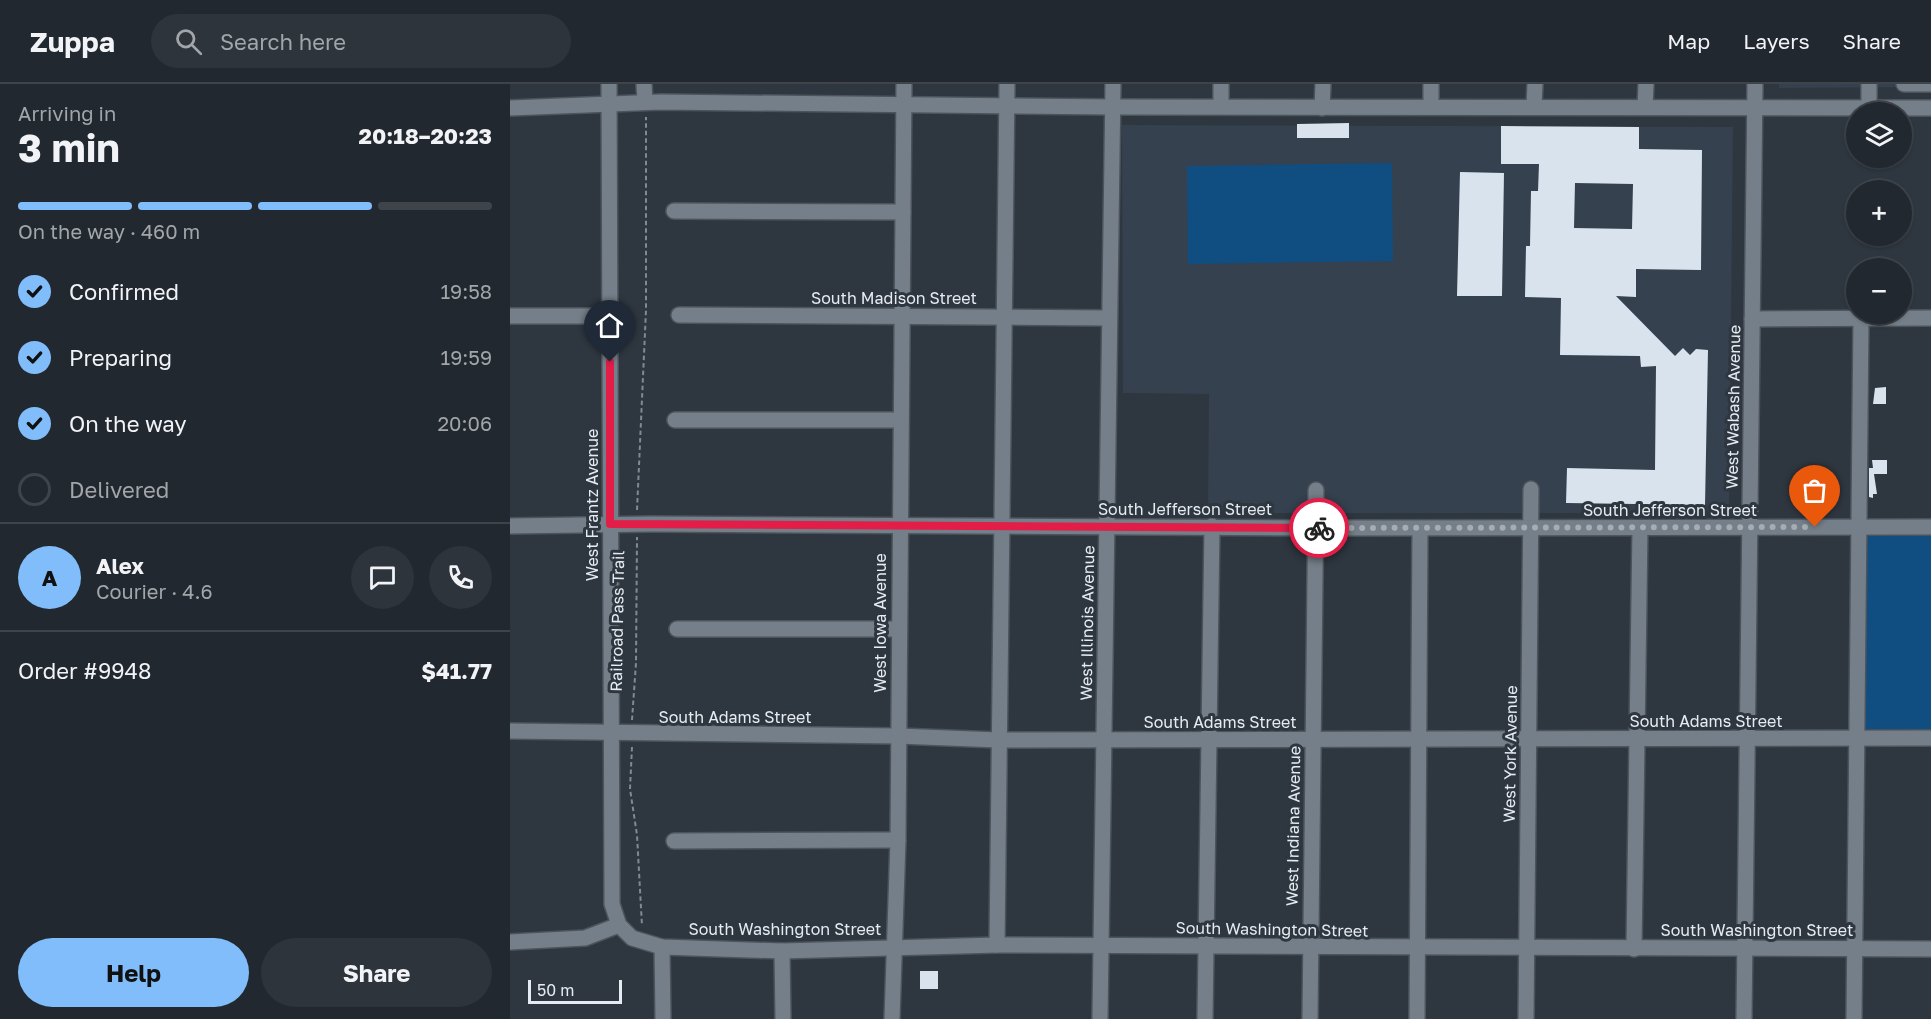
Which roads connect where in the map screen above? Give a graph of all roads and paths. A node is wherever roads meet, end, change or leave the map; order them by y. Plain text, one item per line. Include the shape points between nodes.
1 (609, 84) edge
2 (644, 84) edge
3 (904, 84) edge
4 (1007, 84) edge
5 (1113, 84) edge
6 (1221, 84) edge
7 (1323, 84) edge
8 (1431, 84) edge
9 (1535, 84) edge
10 (1646, 84) edge
11 (1755, 84) edge
12 (1869, 84) edge
13 (1904, 84) edge
14 (1931, 84) edge
15 (645, 102) junction
16 (1869, 102) edge
17 (1903, 102) edge
18 (609, 104) junction
19 (904, 104) junction
20 (1006, 104) junction
21 (1221, 106) junction
22 (1534, 106) junction
23 (1754, 106) junction
24 (1113, 107) junction
25 (1431, 107) junction
26 (1646, 107) junction
27 (510, 108) edge
28 (1322, 108) junction
29 (1846, 108) edge
30 (1912, 108) edge
31 (1931, 108) edge
32 (674, 211) dead end
33 (903, 212) junction
34 (679, 315) dead end
35 (901, 315) junction
36 (510, 316) edge
37 (609, 316) junction
38 (1003, 316) junction
39 (1108, 318) junction
40 (1846, 318) edge
41 (1912, 318) edge
42 (1931, 318) edge
43 (1752, 319) junction
44 (1861, 324) edge
45 (675, 420) dead end
46 (899, 420) junction
47 (1531, 489) dead end
48 (1316, 490) dead end
49 (610, 524) junction
50 (637, 524) junction
51 (899, 524) junction
52 (1002, 525) junction
53 (510, 526) edge
54 (1107, 526) junction
55 (1212, 526) junction
56 (1750, 527) junction
57 (1859, 527) junction
58 (1931, 527) edge
59 (1316, 528) junction
60 (1640, 528) junction
61 (1420, 529) junction
62 (1530, 529) junction
63 (677, 629) dead end
64 (898, 629) junction
65 (510, 731) edge
66 (612, 732) junction
67 (632, 733) junction
68 (898, 736) junction
69 (1856, 738) junction
70 (1931, 738) edge
71 (1312, 739) junction
72 (1748, 739) junction
73 (998, 740) junction
74 (1102, 740) junction
75 (1209, 740) junction
76 (1417, 740) junction
77 (1636, 740) junction
78 (1528, 741) junction
79 (898, 840) junction
80 (674, 841) dead end
81 (619, 925) junction
82 (510, 942) edge
83 (642, 943) junction
84 (997, 945) junction
85 (1101, 945) junction
86 (662, 946) junction
87 (1206, 946) junction
88 (893, 947) junction
89 (1745, 947) junction
90 (1310, 948) junction
91 (1418, 948) junction
92 (1526, 948) junction
93 (1854, 948) junction
94 (1634, 949) junction
95 (1931, 949) edge
96 (782, 951) junction
97 (663, 1019) edge
98 (783, 1019) edge
99 (892, 1019) edge
100 (1100, 1019) edge
101 (1205, 1019) edge
102 (1310, 1019) edge
103 (1417, 1019) edge
104 (1526, 1019) edge
105 (1744, 1019) edge
106 (1854, 1019) edge

1 - 18 street, West Frantz Avenue
2 - 15 street
3 - 19 street, West Iowa Avenue
4 - 20 street
5 - 24 street, West Illinois Avenue
6 - 21 street
7 - 28 street
8 - 25 street
9 - 22 street
10 - 26 street
11 - 23 street, West Wabash Avenue
12 - 16 street
13 - 14 street
13 - 17 street
15 - 18 street
15 - 19 street
15 - 50 path, Railroad Pass Trail via 646,310
18 - 27 street
18 - 37 street, West Frantz Avenue
19 - 20 street
19 - 33 street, West Iowa Avenue
20 - 24 street
20 - 38 street
21 - 24 street
21 - 28 street
22 - 25 street
22 - 26 street
23 - 26 street
23 - 29 street
23 - 43 street, West Wabash Avenue
24 - 39 street, West Illinois Avenue
25 - 28 street
30 - 31 street
32 - 33 street
33 - 35 street, West Iowa Avenue
34 - 35 street, South Madison Street
35 - 38 street, South Madison Street
35 - 46 street, West Iowa Avenue
36 - 37 street
37 - 49 street, West Frantz Avenue
38 - 39 street, South Madison Street
38 - 52 street
39 - 54 street, West Illinois Avenue
40 - 43 street
41 - 42 street
43 - 56 street, West Wabash Avenue
44 - 57 street
45 - 46 street
46 - 51 street, West Iowa Avenue
47 - 62 street, West York Avenue
48 - 59 street, West Indiana Avenue
49 - 50 street, South Jefferson Street
49 - 53 street, South Jefferson Street
49 - 66 street, West Frantz Avenue
50 - 51 street, South Jefferson Street
50 - 67 path, Railroad Pass Trail
51 - 52 street, South Jefferson Street
51 - 64 street, West Iowa Avenue
52 - 54 street, South Jefferson Street
52 - 73 street
54 - 55 street, South Jefferson Street
54 - 74 street, West Illinois Avenue
55 - 59 street, South Jefferson Street
55 - 75 street
56 - 57 street, South Jefferson Street
56 - 60 street, South Jefferson Street
56 - 72 street, West Wabash Avenue
57 - 58 street, South Jefferson Street
57 - 69 street
59 - 61 street, South Jefferson Street
59 - 71 street, West Indiana Avenue
60 - 62 street, South Jefferson Street
60 - 77 street
61 - 62 street, South Jefferson Street
61 - 76 street
62 - 78 street, West York Avenue
63 - 64 street
64 - 68 street, West Iowa Avenue
65 - 66 street, South Adams Street
66 - 67 street, South Adams Street
66 - 81 street, West Frantz Avenue via 612,904
67 - 68 street, South Adams Street
67 - 83 path, Railroad Pass Trail via 630,789 637,835
68 - 73 street, South Adams Street
68 - 79 street, West Iowa Avenue
69 - 70 street, South Adams Street
69 - 72 street, South Adams Street
69 - 93 street
71 - 75 street, South Adams Street
71 - 76 street, South Adams Street
71 - 90 street, West Indiana Avenue
72 - 77 street, South Adams Street
72 - 89 street, West Wabash Avenue
73 - 74 street, South Adams Street
73 - 84 street
74 - 75 street, South Adams Street
74 - 85 street, West Illinois Avenue
75 - 87 street
76 - 78 street, South Adams Street
76 - 91 street
77 - 78 street, South Adams Street
77 - 94 street
78 - 92 street, West York Avenue
79 - 80 street
79 - 88 street, West Iowa Avenue
81 - 82 street via 585,938
81 - 83 street, South Washington Street
83 - 86 street, South Washington Street
84 - 85 street, South Washington Street
84 - 88 street, South Washington Street
85 - 87 street, South Washington Street
85 - 100 street, West Illinois Avenue
86 - 96 street, South Washington Street
86 - 97 street
87 - 90 street, South Washington Street
87 - 101 street
88 - 96 street, South Washington Street
88 - 99 street, West Iowa Avenue
89 - 93 street, South Washington Street
89 - 94 street, South Washington Street
89 - 105 street, West Wabash Avenue
90 - 91 street, South Washington Street
90 - 102 street, West Indiana Avenue
91 - 92 street, South Washington Street
91 - 103 street
92 - 94 street, South Washington Street
92 - 104 street, West York Avenue
93 - 95 street, South Washington Street
93 - 106 street
96 - 98 street

